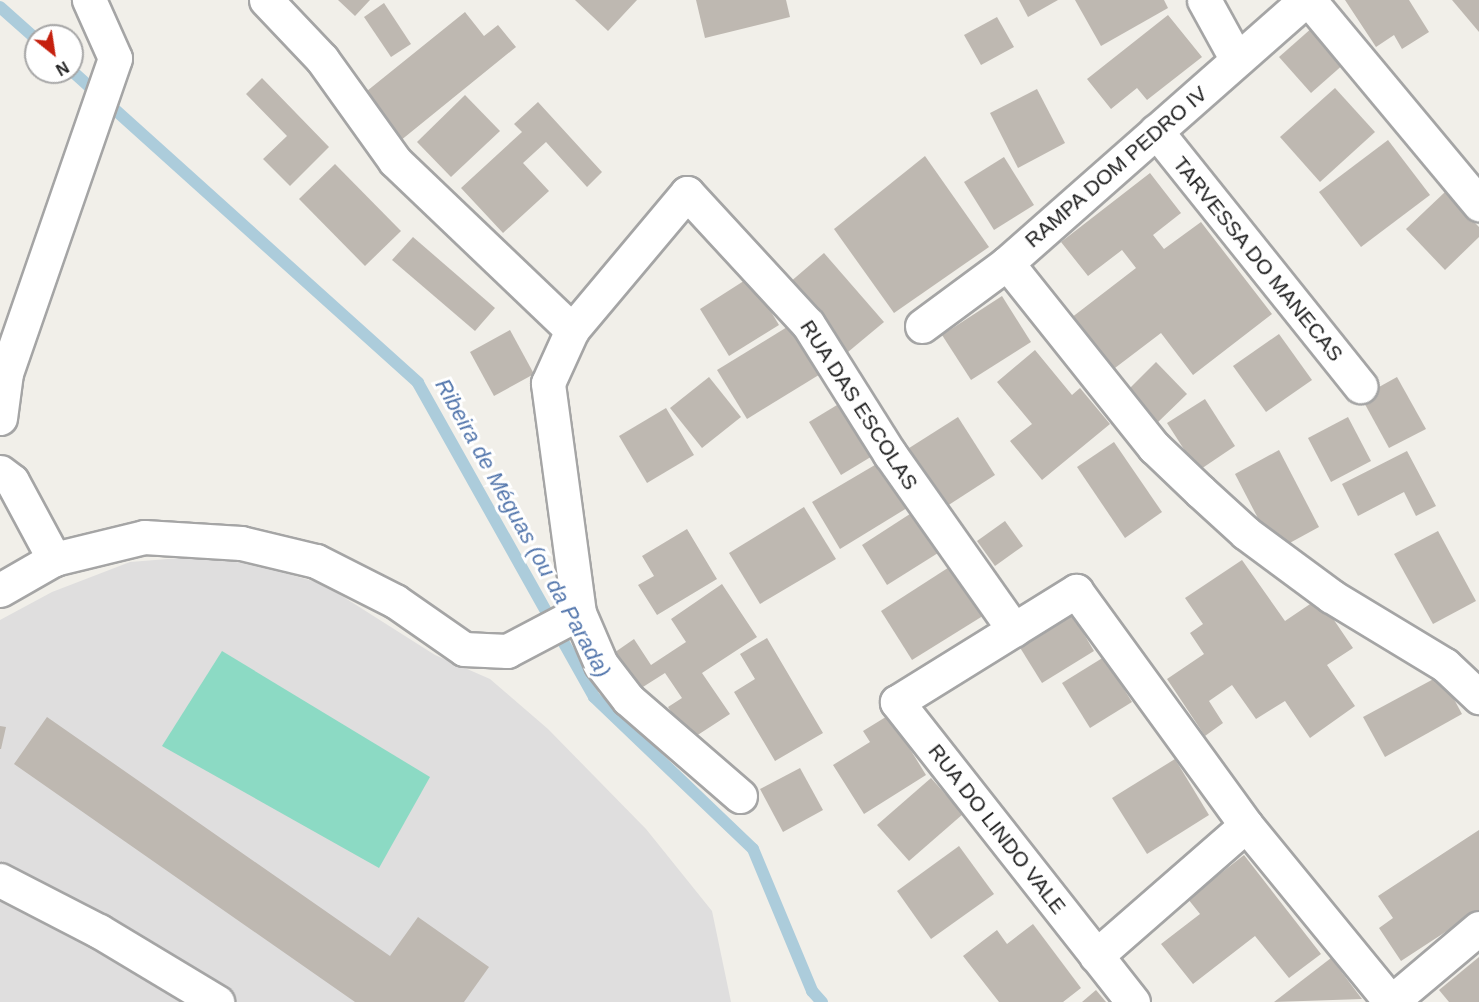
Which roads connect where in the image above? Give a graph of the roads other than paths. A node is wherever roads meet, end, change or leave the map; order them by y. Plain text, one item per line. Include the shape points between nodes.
1 (89, 0) edge
2 (266, 0) edge
3 (1204, 0) edge
4 (1307, 0) edge
5 (1238, 60) junction
6 (1156, 131) junction
7 (1479, 204) edge
8 (1007, 263) junction
9 (922, 326) dead end
10 (572, 330) junction
11 (1360, 386) dead end
12 (0, 418) edge
13 (0, 438) edge
14 (6, 477) edge
15 (54, 559) junction
16 (0, 590) edge
17 (562, 622) junction
18 (1014, 630) junction
19 (1479, 697) edge
20 (740, 796) dead end
21 (1246, 825) junction
22 (0, 880) edge
23 (1479, 928) edge
24 (1096, 956) junction
25 (217, 1002) edge
26 (1133, 1002) edge
27 (1391, 1002) edge

1 - 12 street via 115,58 6,373
2 - 10 street via 322,58 395,161
3 - 5 street
4 - 5 street, RAMPA DOM PEDRO IV
4 - 7 street
5 - 6 street, RAMPA DOM PEDRO IV
6 - 8 street, RAMPA DOM PEDRO IV
6 - 11 street, TARVESSA DO MANECAS
8 - 9 street, RAMPA DOM PEDRO IV
8 - 19 street via 1154,447 1208,498 1331,596 1445,665
10 - 17 street via 548,383
10 - 18 street, RUA DAS ESCOLAS via 687,193 808,324 890,454
13 - 14 street
14 - 15 street
15 - 16 street
15 - 17 street via 144,537 241,543 316,561 396,602 464,649 507,651
17 - 20 street via 628,699
18 - 21 street via 1076,591
18 - 24 street, RUA DO LINDO VALE via 897,702
21 - 24 street
21 - 27 street
22 - 25 street via 99,931
23 - 27 street
24 - 26 street, RUA DO LINDO VALE

